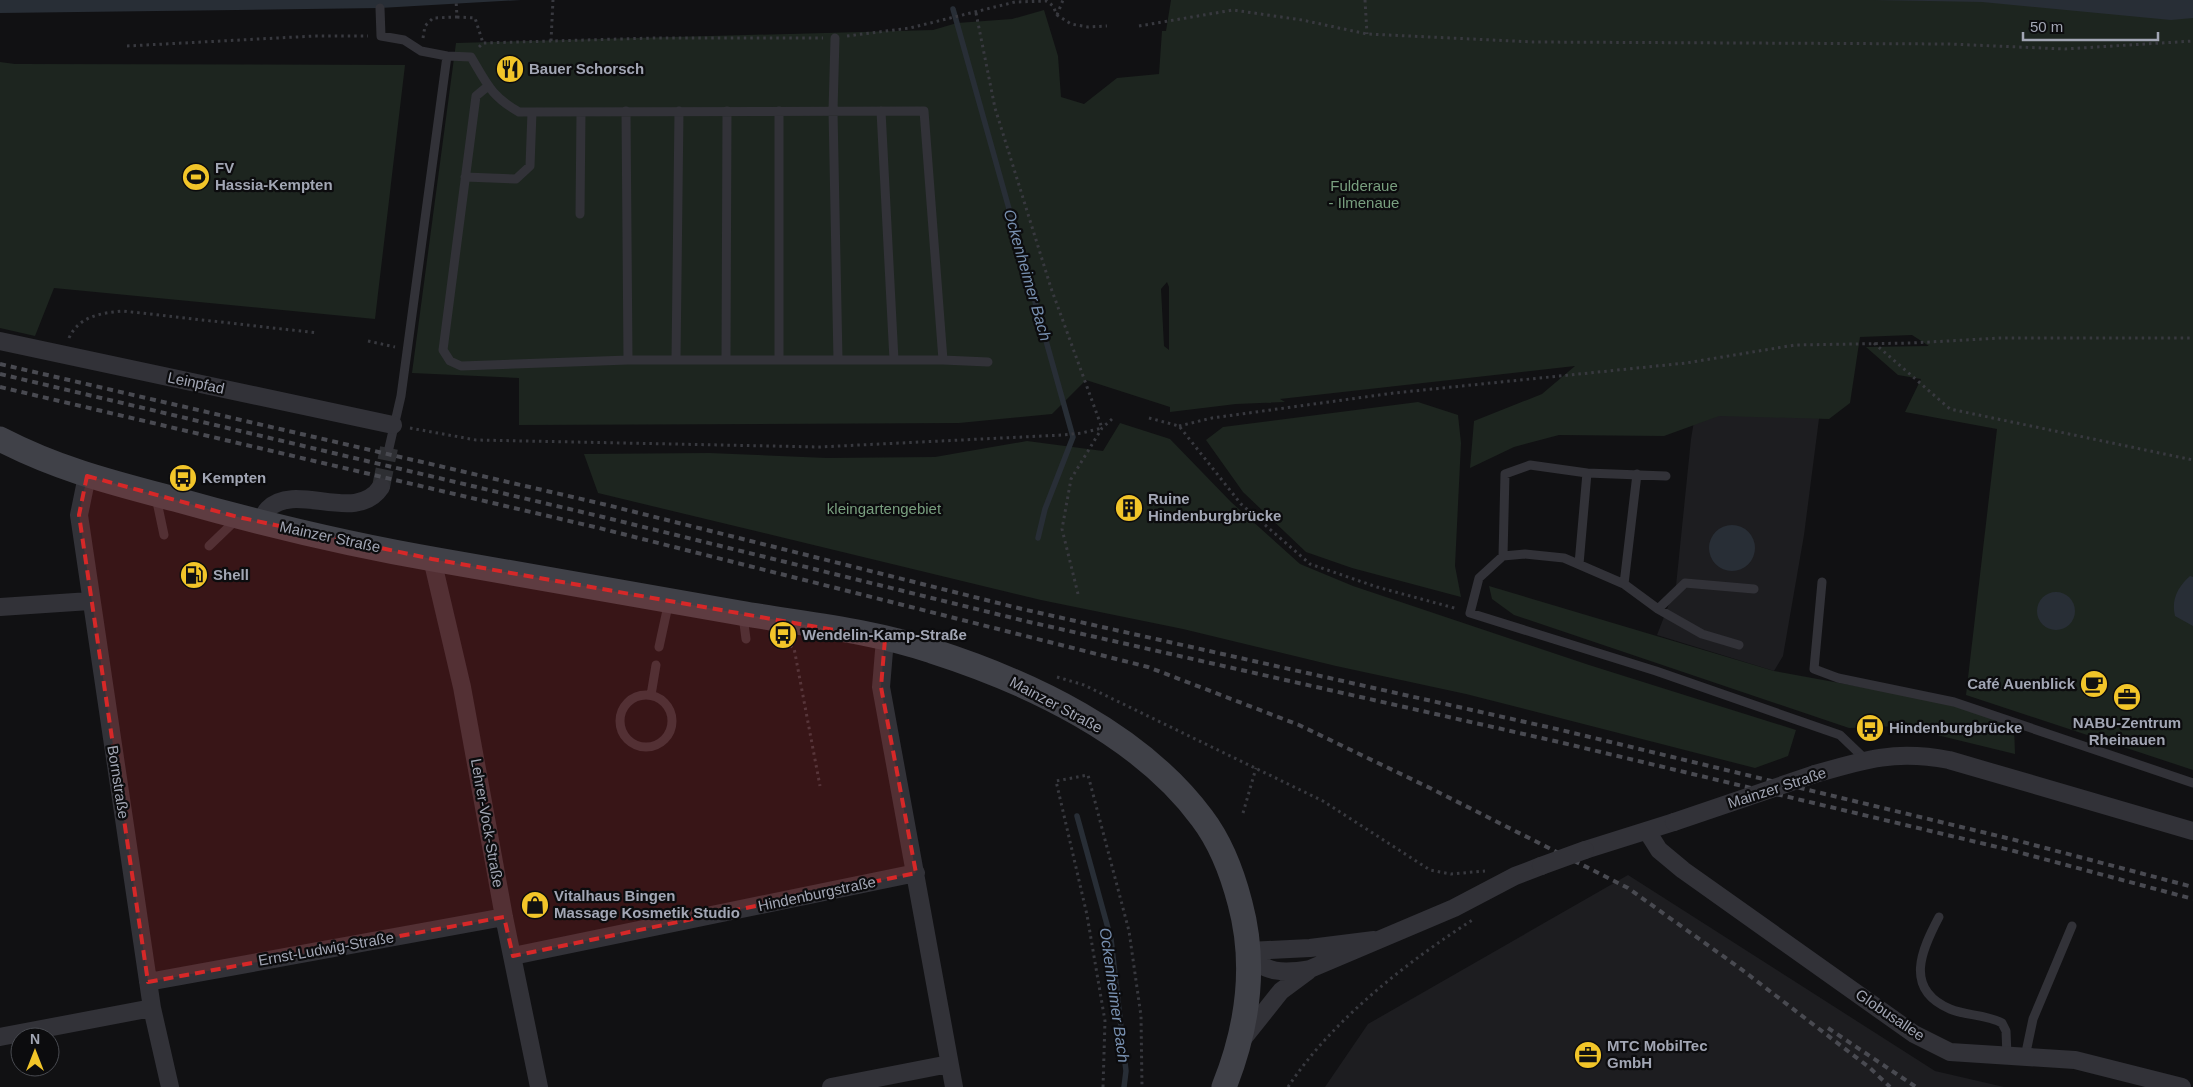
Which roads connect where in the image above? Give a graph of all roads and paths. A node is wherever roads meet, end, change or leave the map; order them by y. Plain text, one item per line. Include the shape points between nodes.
1 (456, 0) edge
2 (552, 0) edge
3 (1062, 0) edge
4 (1365, 0) edge
5 (380, 8) dead end
6 (976, 12) junction
7 (1057, 15) junction
8 (457, 17) junction
9 (1107, 26) dead end
10 (1139, 26) dead end
11 (1367, 34) junction
12 (381, 36) junction
13 (835, 38) junction
14 (551, 41) junction
15 (2193, 41) edge
16 (127, 46) dead end
17 (421, 51) junction
18 (447, 56) junction
19 (488, 86) junction
20 (833, 110) junction
21 (881, 110) junction
22 (727, 111) junction
23 (779, 111) junction
24 (532, 112) junction
25 (581, 112) junction
26 (626, 112) junction
27 (679, 112) junction
28 (465, 177) junction
29 (580, 214) dead end
30 (318, 333) dead end
31 (2193, 338) edge
32 (0, 341) edge
33 (368, 341) dead end
34 (1874, 343) junction
35 (407, 351) junction
36 (62, 355) junction
37 (628, 360) junction
38 (676, 360) junction
39 (726, 360) junction
40 (779, 360) junction
41 (838, 360) junction
42 (894, 360) junction
43 (943, 360) junction
44 (988, 362) dead end
45 (1149, 418) dead end
46 (1112, 419) dead end
47 (393, 425) junction
48 (1179, 426) junction
49 (1102, 428) junction
50 (0, 439) edge
51 (389, 448) tunnel mouth
52 (2193, 460) edge
53 (1587, 473) junction
54 (1637, 474) junction
55 (86, 476) junction
56 (1666, 476) dead end
57 (381, 487) tunnel mouth
58 (156, 494) junction
59 (249, 520) junction
60 (164, 535) dead end
61 (209, 546) dead end
62 (1503, 556) junction
63 (432, 559) junction
64 (1579, 564) junction
65 (1822, 582) dead end
66 (1624, 584) junction
67 (1754, 589) dead end
68 (1078, 594) dead end
69 (670, 600) junction
70 (90, 601) junction
71 (0, 606) edge
72 (1658, 609) junction
73 (743, 613) junction
74 (1470, 613) junction
75 (746, 639) dead end
76 (885, 639) junction
77 (781, 640) dead end
78 (1739, 645) dead end
79 (659, 647) dead end
80 (656, 665) dead end
81 (651, 695) junction
82 (1865, 759) junction
83 (1256, 768) dead end
84 (2193, 783) edge
85 (820, 786) dead end
86 (1243, 813) dead end
87 (1647, 831) junction
88 (2193, 831) edge
89 (916, 873) junction
90 (504, 916) junction
91 (1939, 917) dead end
92 (1476, 918) dead end
93 (2072, 926) dead end
94 (1374, 940) junction
95 (1249, 951) junction
96 (513, 956) junction
97 (1310, 969) junction
98 (148, 982) junction
99 (152, 1008) junction
100 (0, 1037) edge
101 (1239, 1043) junction
102 (2007, 1056) junction
103 (2026, 1057) junction
104 (949, 1064) junction
105 (170, 1087) edge
106 (538, 1087) edge
107 (830, 1087) edge
108 (954, 1087) edge
109 (1103, 1087) edge
110 (1142, 1087) edge
111 (1224, 1087) edge
112 (1288, 1087) edge
113 (2182, 1087) edge

1 - 8 path
2 - 14 path
3 - 7 path
4 - 11 path
5 - 12 lane
6 - 7 path via 1015,2 1046,1
6 - 13 path via 910,28
6 - 49 path via 998,117 1051,288
7 - 9 path via 1071,24
8 - 14 path via 476,18 483,43
8 - 17 path via 433,18 425,26
10 - 11 path via 1233,10
11 - 15 path via 1534,42 1949,44 2066,49
12 - 16 path via 315,36
12 - 17 lane via 404,40
13 - 14 path
13 - 20 lane
17 - 18 lane
18 - 19 lane via 471,57
18 - 35 lane
19 - 24 lane via 500,101 519,112
19 - 28 lane via 476,96
20 - 21 lane
20 - 23 lane
20 - 41 lane
21 - 42 lane
21 - 43 lane via 924,110
22 - 23 lane
22 - 27 lane
22 - 39 lane
23 - 40 lane
24 - 25 lane
24 - 28 lane via 530,166 516,179
25 - 26 lane
25 - 29 lane
26 - 27 lane
26 - 37 lane
27 - 38 lane
28 - 37 lane via 443,350 450,361 461,366
30 - 36 path via 123,311 87,318 73,331
31 - 34 path via 2000,338
32 - 36 street, Leinpfad
33 - 35 path
34 - 48 path via 1795,345 1686,363 1394,393 1212,418
34 - 52 path via 1950,409
35 - 47 lane
36 - 47 street, Leinpfad
37 - 38 lane
38 - 39 lane
39 - 40 lane
40 - 41 lane
41 - 42 lane
42 - 43 lane
43 - 44 lane
45 - 48 path
46 - 49 path
47 - 49 path via 476,440 810,446 1063,435
47 - 51 lane
48 - 74 path via 1241,504 1310,564
49 - 68 path via 1072,479 1062,529
50 - 55 main road, Mainzer Straße
53 - 54 lane
53 - 62 lane via 1530,465 1505,474
53 - 64 lane
54 - 56 lane
54 - 66 lane
55 - 58 main road, Mainzer Straße
55 - 70 street, Bornstraße via 79,515
57 - 59 street via 375,496 362,502 282,500
58 - 59 main road, Mainzer Straße
58 - 60 lane
59 - 61 lane
59 - 63 main road, Mainzer Straße
62 - 64 lane via 1525,554 1564,558
62 - 74 lane via 1479,578
63 - 69 main road, Mainzer Straße
63 - 90 street, Lehrer-Vock-Straße via 462,687
64 - 66 lane
65 - 84 lane via 1814,669 1838,678 1954,702
66 - 72 lane
67 - 72 lane via 1685,583
69 - 73 main road, Mainzer Straße
69 - 79 lane
70 - 71 street
70 - 98 street, Bornstraße
72 - 78 lane via 1702,634
73 - 75 lane
73 - 76 main road, Mainzer Straße
74 - 82 lane via 1656,671 1840,735
76 - 89 street via 881,686
76 - 95 main road, Mainzer Straße via 929,649 1028,688 1096,726 1151,765 1196,811 1223,852 1239,898
77 - 85 path via 794,648
80 - 81 lane
81 - 81 lane via 634,698 620,717 623,734 644,748 661,744 668,738 673,721 666,704
82 - 87 street, Mainzer Straße, bridge
82 - 88 street, Mainzer Straße via 1923,755 1949,760
83 - 86 path
87 - 94 street, Mainzer Straße, bridge via 1515,876 1454,908
87 - 102 street, Globusallee via 1659,850 1683,870 1914,1034 1950,1052
89 - 96 street, Hindenburgstraße
89 - 104 street
90 - 96 street, Lehrer-Vock-Straße
90 - 98 street, Ernst-Ludwig-Straße
91 - 102 lane via 1921,955 1919,966 1925,986 1930,996 1950,1009 2002,1023 2006,1031
92 - 112 path via 1428,949 1333,1030
93 - 103 lane via 2033,1019
94 - 95 street, Mainzer Straße
94 - 97 street, Mainzer Straße
95 - 97 street, Mainzer Straße via 1267,969 1286,972
95 - 101 main road via 1248,1002
96 - 106 street, Lehrer-Vock-Straße
97 - 101 street via 1280,991
98 - 99 street, Bornstraße
99 - 100 street
99 - 105 street, Bornstraße
101 - 111 main road
102 - 103 street, Globusallee
103 - 113 street, Globusallee via 2075,1060
104 - 107 street
104 - 108 street
109 - 110 path via 1105,1022 1087,915 1056,781 1088,775 1129,931 1141,1016

